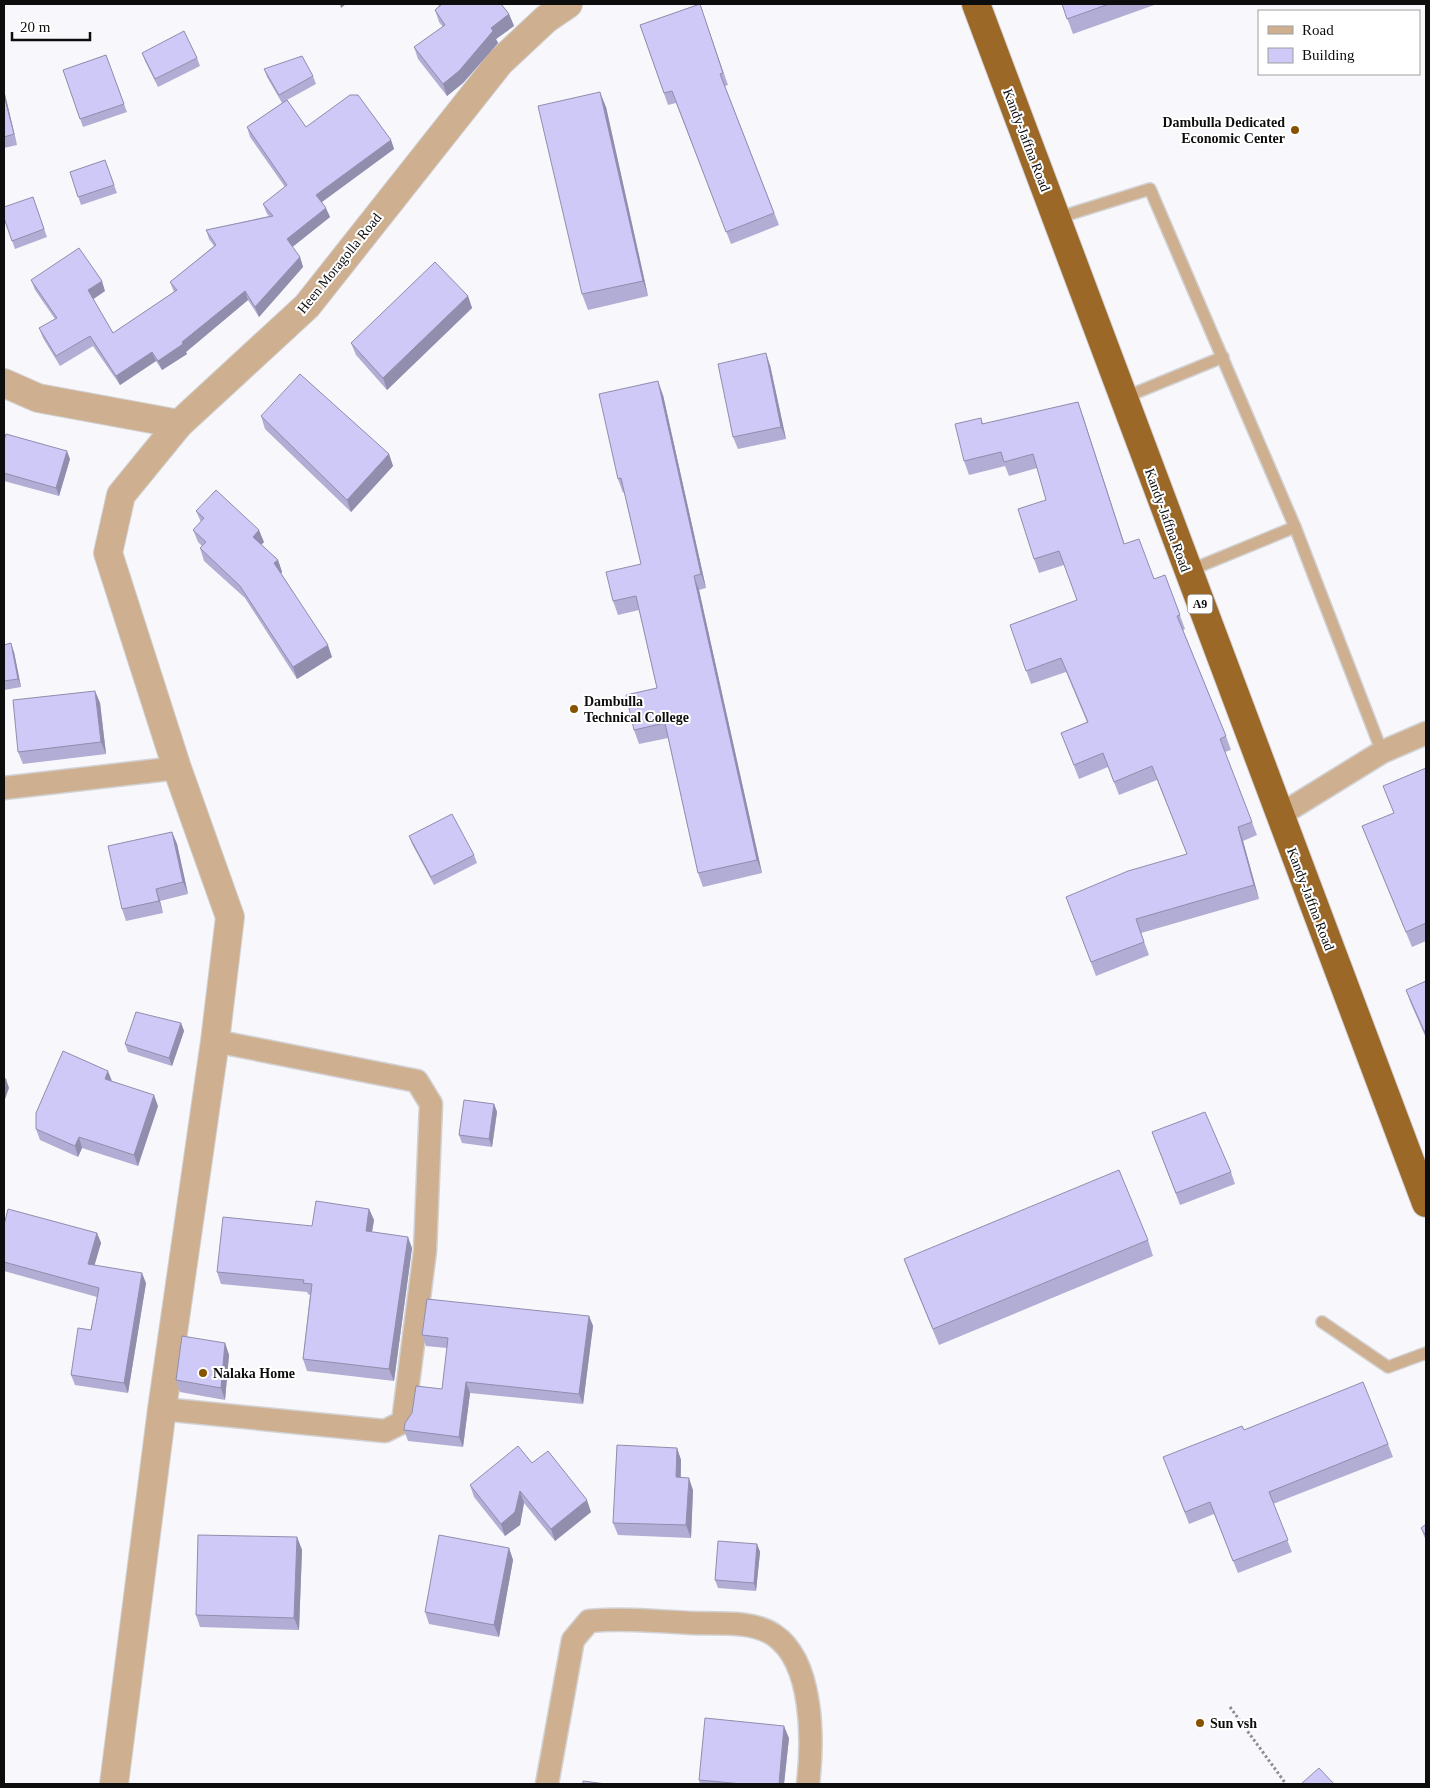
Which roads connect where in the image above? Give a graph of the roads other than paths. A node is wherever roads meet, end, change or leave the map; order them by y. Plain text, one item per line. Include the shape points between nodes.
1 (568, 4) edge
2 (976, 4) edge
3 (1057, 218) junction
4 (1222, 357) junction
5 (4, 383) edge
6 (1123, 398) junction
7 (179, 424) junction
8 (1295, 527) junction
9 (1187, 571) junction
10 (1426, 732) edge
11 (1382, 752) junction
12 (177, 768) junction
13 (4, 788) edge
14 (1280, 815) junction
15 (215, 1041) junction
16 (1426, 1203) edge
17 (1322, 1322) dead end
18 (1426, 1353) edge
19 (162, 1409) junction
20 (114, 1784) edge
21 (547, 1784) edge
22 (808, 1784) edge

1 - 7 street, Heen Moragolla Road via 546,19 500,62 307,306
2 - 3 highway, Kandy-Jaffna Road / A9
3 - 4 lane via 1150,188
3 - 6 highway, Kandy-Jaffna Road / A9
4 - 6 lane
4 - 8 lane
5 - 7 street via 38,398
6 - 9 highway, Kandy-Jaffna Road / A9
7 - 12 street, Heen Moragolla Road via 121,495 108,553
8 - 9 lane
8 - 11 lane
9 - 14 highway, Kandy-Jaffna Road / A9
10 - 11 street
11 - 14 street
12 - 13 street
12 - 15 street, Heen Moragolla Road via 230,917
14 - 16 highway, Kandy-Jaffna Road / A9
15 - 19 street, Heen Moragolla Road
15 - 19 street via 417,1081 431,1104 425,1251 403,1422 385,1431
17 - 18 lane via 1388,1367
19 - 20 street, Heen Moragolla Road
21 - 22 street via 573,1640 589,1621 618,1619 748,1626 773,1634 792,1652 803,1681 809,1712

